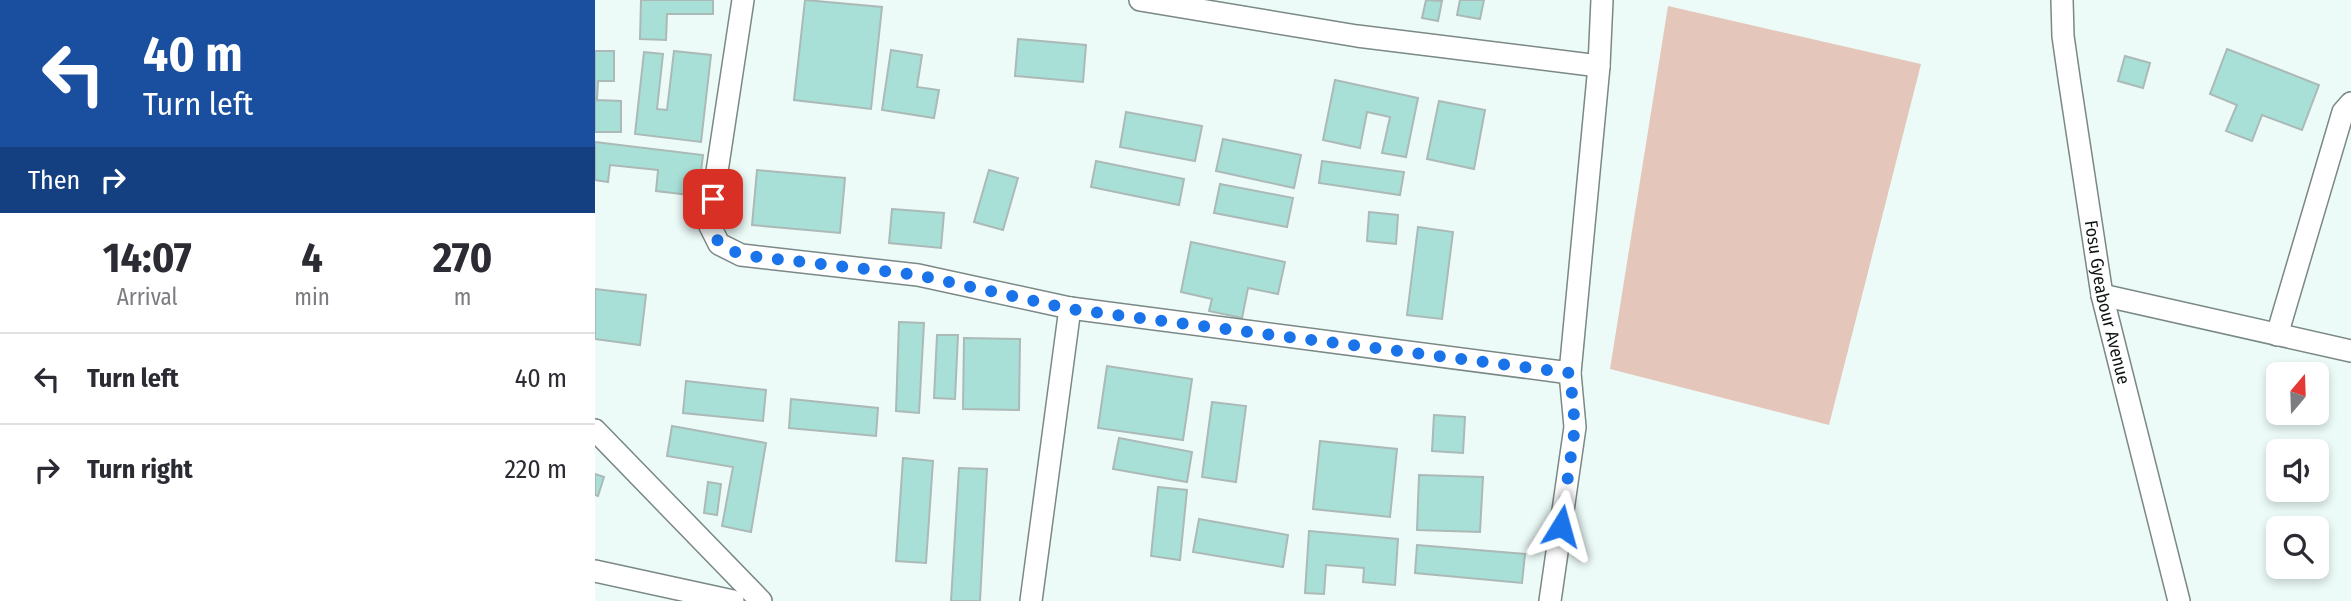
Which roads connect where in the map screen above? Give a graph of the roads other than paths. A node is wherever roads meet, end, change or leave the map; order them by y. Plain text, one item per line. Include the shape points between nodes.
1 (743, 0) edge
2 (1140, 0) edge
3 (1602, 0) edge
4 (2062, 0) edge
5 (1599, 66) junction
6 (2351, 103) edge
7 (2102, 295) junction
8 (1070, 309) junction
9 (2277, 335) junction
10 (2351, 351) edge
11 (1570, 373) junction
12 (595, 430) edge
13 (595, 572) edge
14 (733, 601) edge
15 (761, 601) edge
16 (1031, 601) edge
17 (1550, 601) edge
18 (2179, 601) edge

1 - 8 street via 709,224 719,244 741,255 918,275
2 - 5 street via 1357,36
3 - 5 street
4 - 7 street, Fosu Gyeabour Avenue via 2069,78
5 - 11 street
6 - 9 street via 2343,112
7 - 9 street
7 - 18 street, Fosu Gyeabour Avenue
8 - 11 street
8 - 16 street
9 - 10 street
11 - 17 street via 1575,427
12 - 15 street
13 - 14 street

